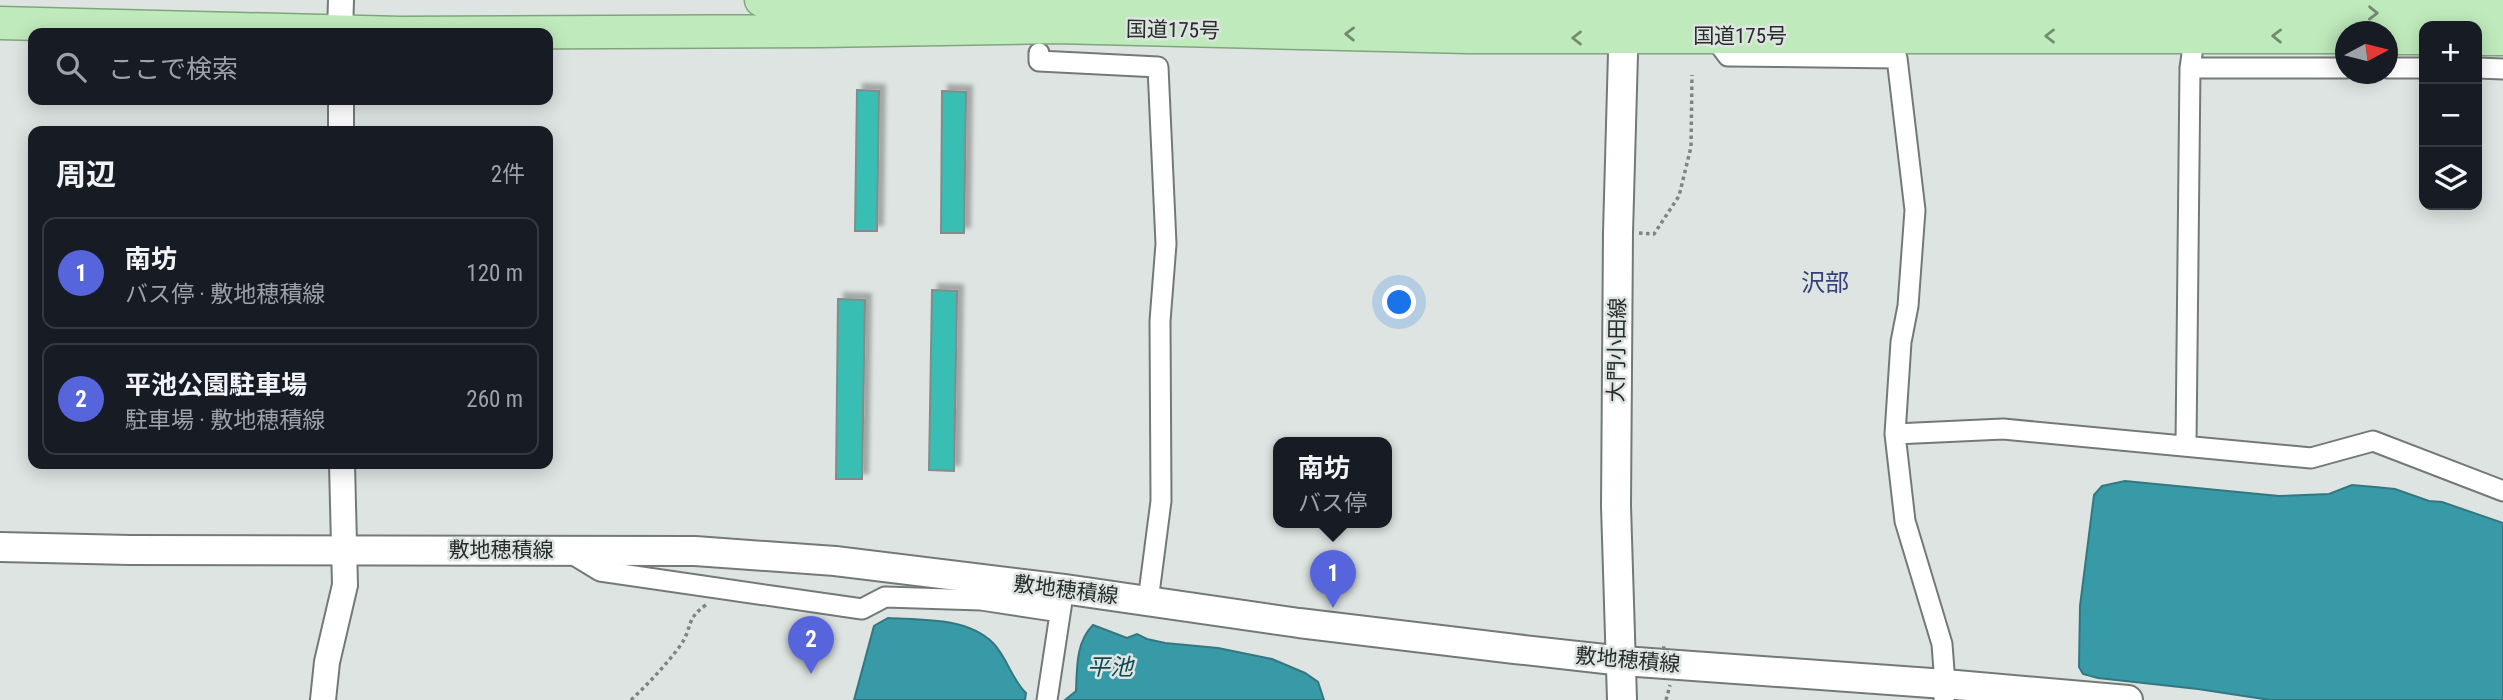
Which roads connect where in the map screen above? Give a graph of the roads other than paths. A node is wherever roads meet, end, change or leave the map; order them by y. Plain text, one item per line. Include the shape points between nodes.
1 (341, 0) edge
2 (761, 0) edge
3 (1728, 2) edge
4 (1625, 3) edge
5 (2503, 14) edge
6 (0, 23) edge
7 (189, 28) edge
8 (340, 28) edge
9 (553, 33) edge
10 (1713, 36) junction
11 (2335, 37) edge
12 (1623, 38) junction
13 (2398, 38) edge
14 (2419, 38) edge
15 (2482, 39) edge
16 (2503, 39) edge
17 (1039, 53) dead end
18 (2335, 68) edge
19 (2398, 68) edge
20 (2419, 68) edge
21 (2482, 68) edge
22 (2503, 69) edge
23 (341, 105) edge
24 (341, 126) edge
25 (1895, 434) junction
26 (2186, 445) junction
27 (342, 469) edge
28 (2503, 491) edge
29 (0, 547) edge
30 (344, 550) junction
31 (566, 550) junction
32 (1062, 600) junction
33 (1147, 601) junction
34 (1623, 661) junction
35 (1945, 692) edge
36 (323, 700) edge
37 (1047, 700) edge
38 (1622, 700) edge
39 (2128, 700) edge

1 - 8 street
2 - 4 highway, 国道175号 via 1466,11
3 - 4 highway, 国道175号
3 -> 5 highway, 国道175号
4 - 12 main road, 大門小田線
6 - 7 highway, 国道175号
12 -> 9 highway, 国道175号 via 1056,27
11 -> 10 highway, 国道175号
10 - 12 highway, 国道175号
10 - 25 street via 1728,56 1897,58 1915,210
12 - 34 main road, 大門小田線 via 1616,506
13 - 14 highway
15 - 16 highway
17 - 33 street via 1040,61 1158,68 1166,244 1160,321 1160,501
18 - 26 street via 2191,61
19 - 20 street
21 - 22 street
23 - 24 street
25 - 26 street via 2003,429
25 - 35 street via 1905,521 1942,643
26 - 28 street via 2311,458 2373,441
27 - 30 street
29 - 30 main road, 敷地穂積線
30 - 31 main road, 敷地穂積線
30 - 36 street via 345,585
31 - 32 main road, 敷地穂積線 via 695,551 835,561
31 - 32 street via 600,571 862,609 885,597
32 - 33 main road, 敷地穂積線
32 - 37 street
33 - 34 main road, 敷地穂積線
34 - 35 main road, 敷地穂積線
34 - 38 main road, 大門小田線
35 - 39 main road, 敷地穂積線

